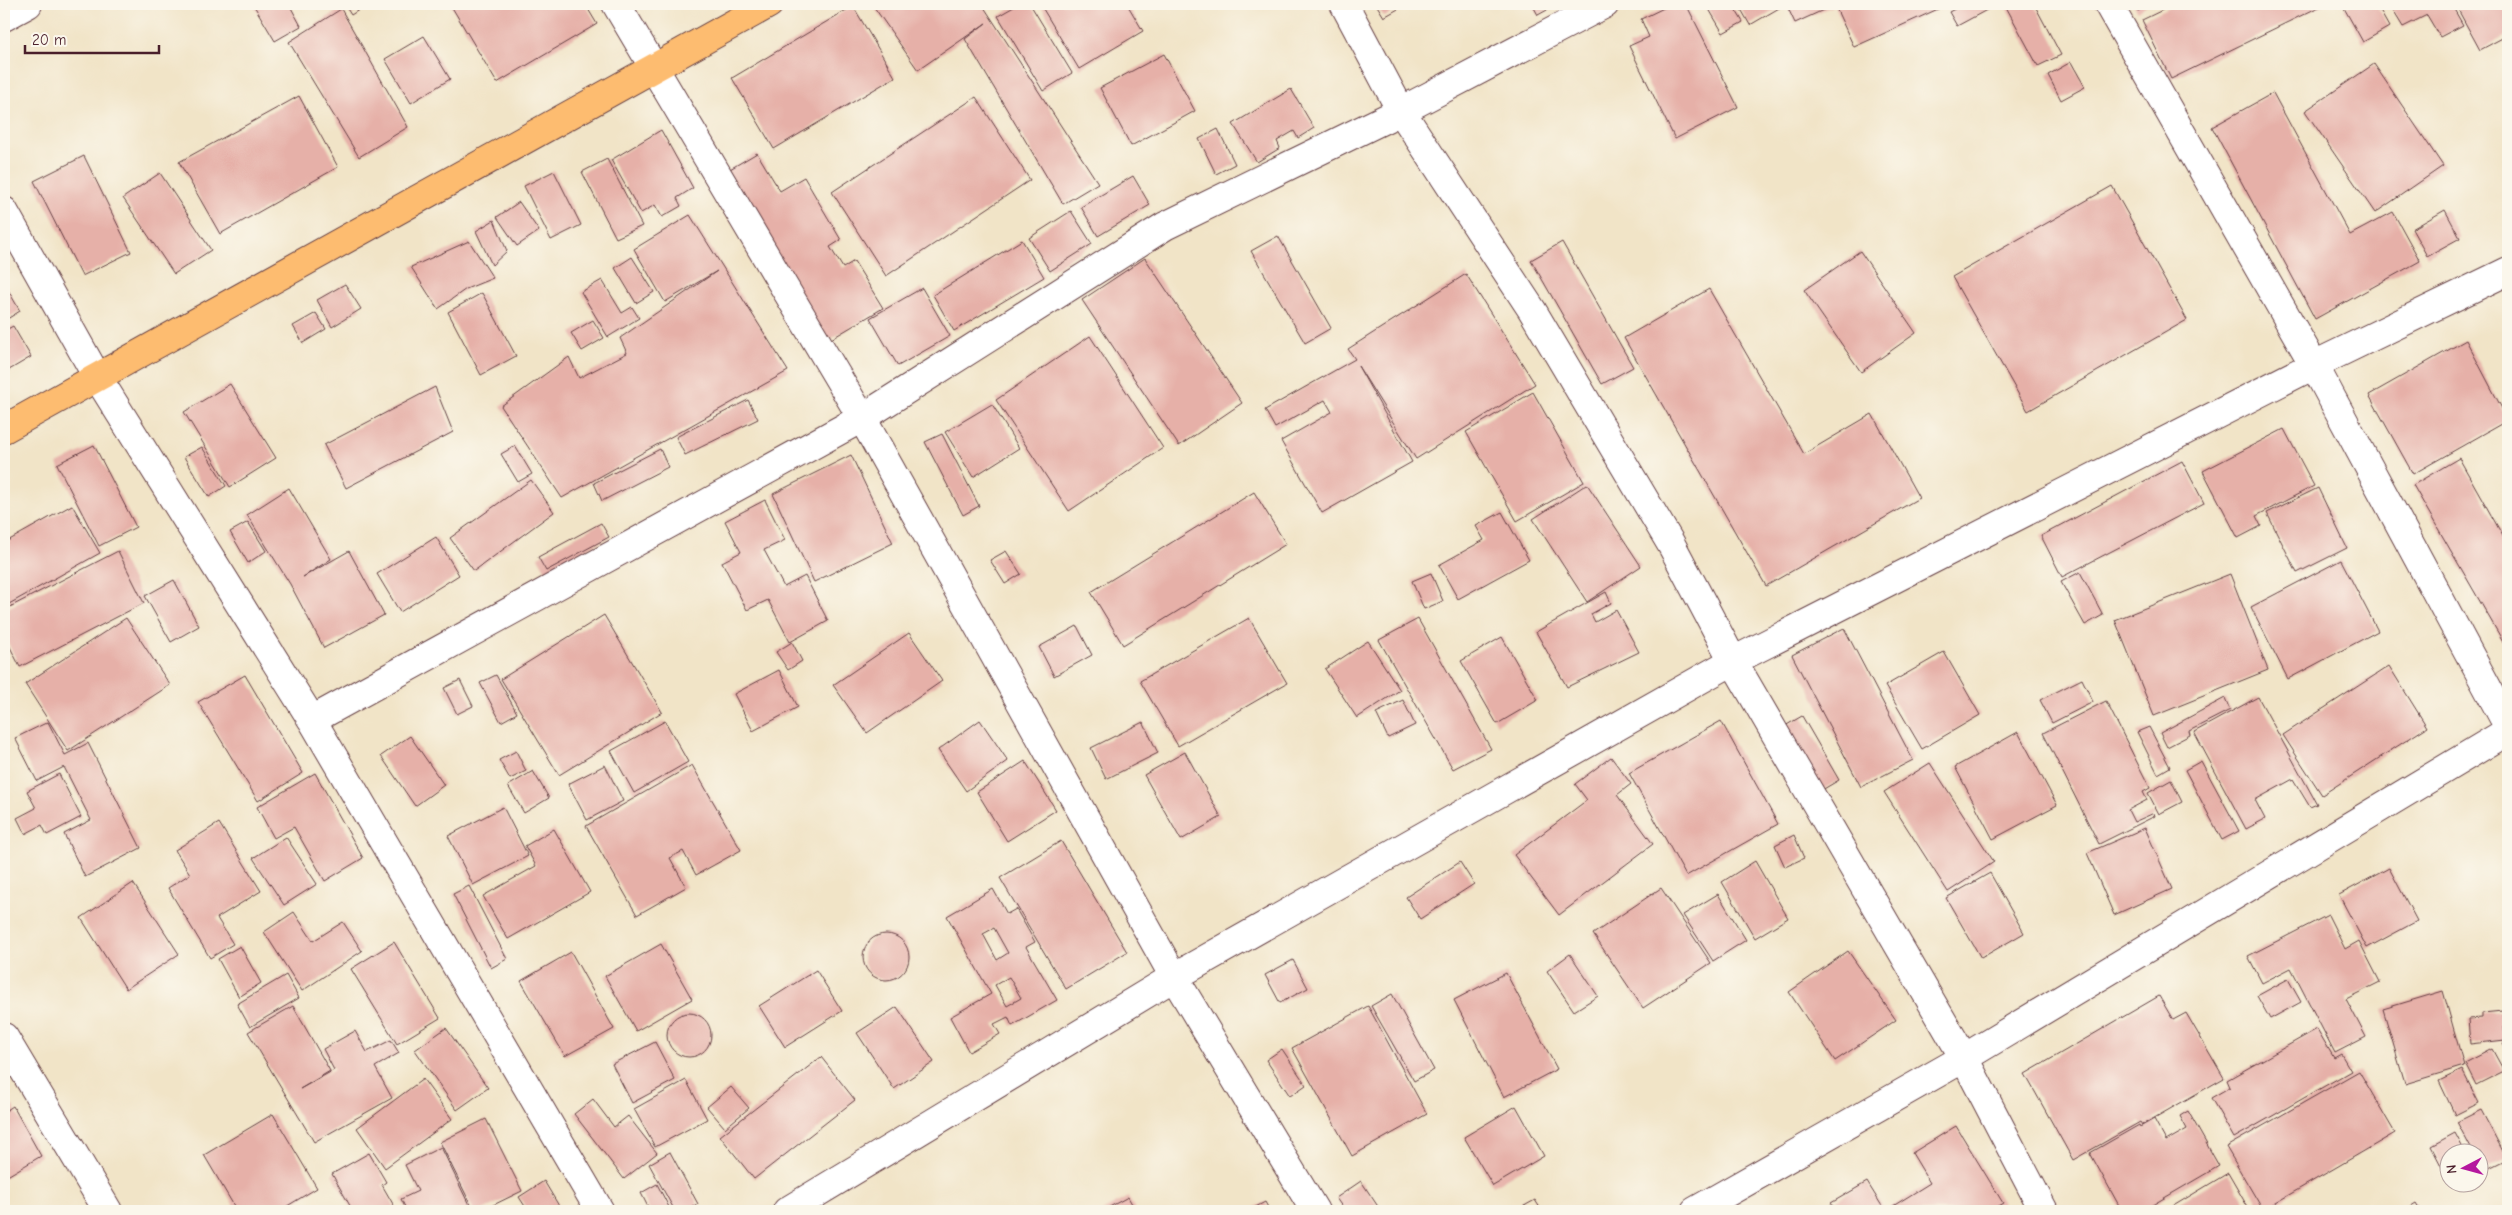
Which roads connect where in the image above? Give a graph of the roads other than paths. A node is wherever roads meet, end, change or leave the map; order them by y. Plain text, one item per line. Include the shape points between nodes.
1 (28, 4) edge
2 (616, 4) edge
3 (769, 4) edge
4 (1344, 4) edge
5 (1605, 4) edge
6 (2108, 4) edge
7 (4, 18) edge
8 (652, 68) junction
9 (1401, 112) junction
10 (4, 211) edge
11 (2508, 271) edge
12 (2314, 365) junction
13 (96, 375) junction
14 (862, 418) junction
15 (4, 429) edge
16 (1732, 661) junction
17 (312, 720) junction
18 (2508, 726) edge
19 (2508, 731) edge
20 (1174, 977) junction
21 (4, 1037) edge
22 (1964, 1058) junction
23 (108, 1211) edge
24 (600, 1211) edge
25 (786, 1211) edge
26 (1315, 1211) edge
27 (1695, 1211) edge
28 (2044, 1211) edge

1 - 7 street
2 - 8 street
3 - 8 highway
4 - 9 street
5 - 9 street
6 - 12 street
8 - 13 highway
8 - 14 street
9 - 14 street via 1165,226
9 - 16 street via 1532,310 1671,544
10 - 13 street
11 - 12 street
12 - 16 street
12 - 18 street
13 - 15 highway
13 - 17 street
14 - 17 street
14 - 20 street
16 - 20 street
16 - 22 street
17 - 24 street
19 - 22 street
20 - 25 street
20 - 26 street
21 - 23 street
22 - 27 street
22 - 28 street

